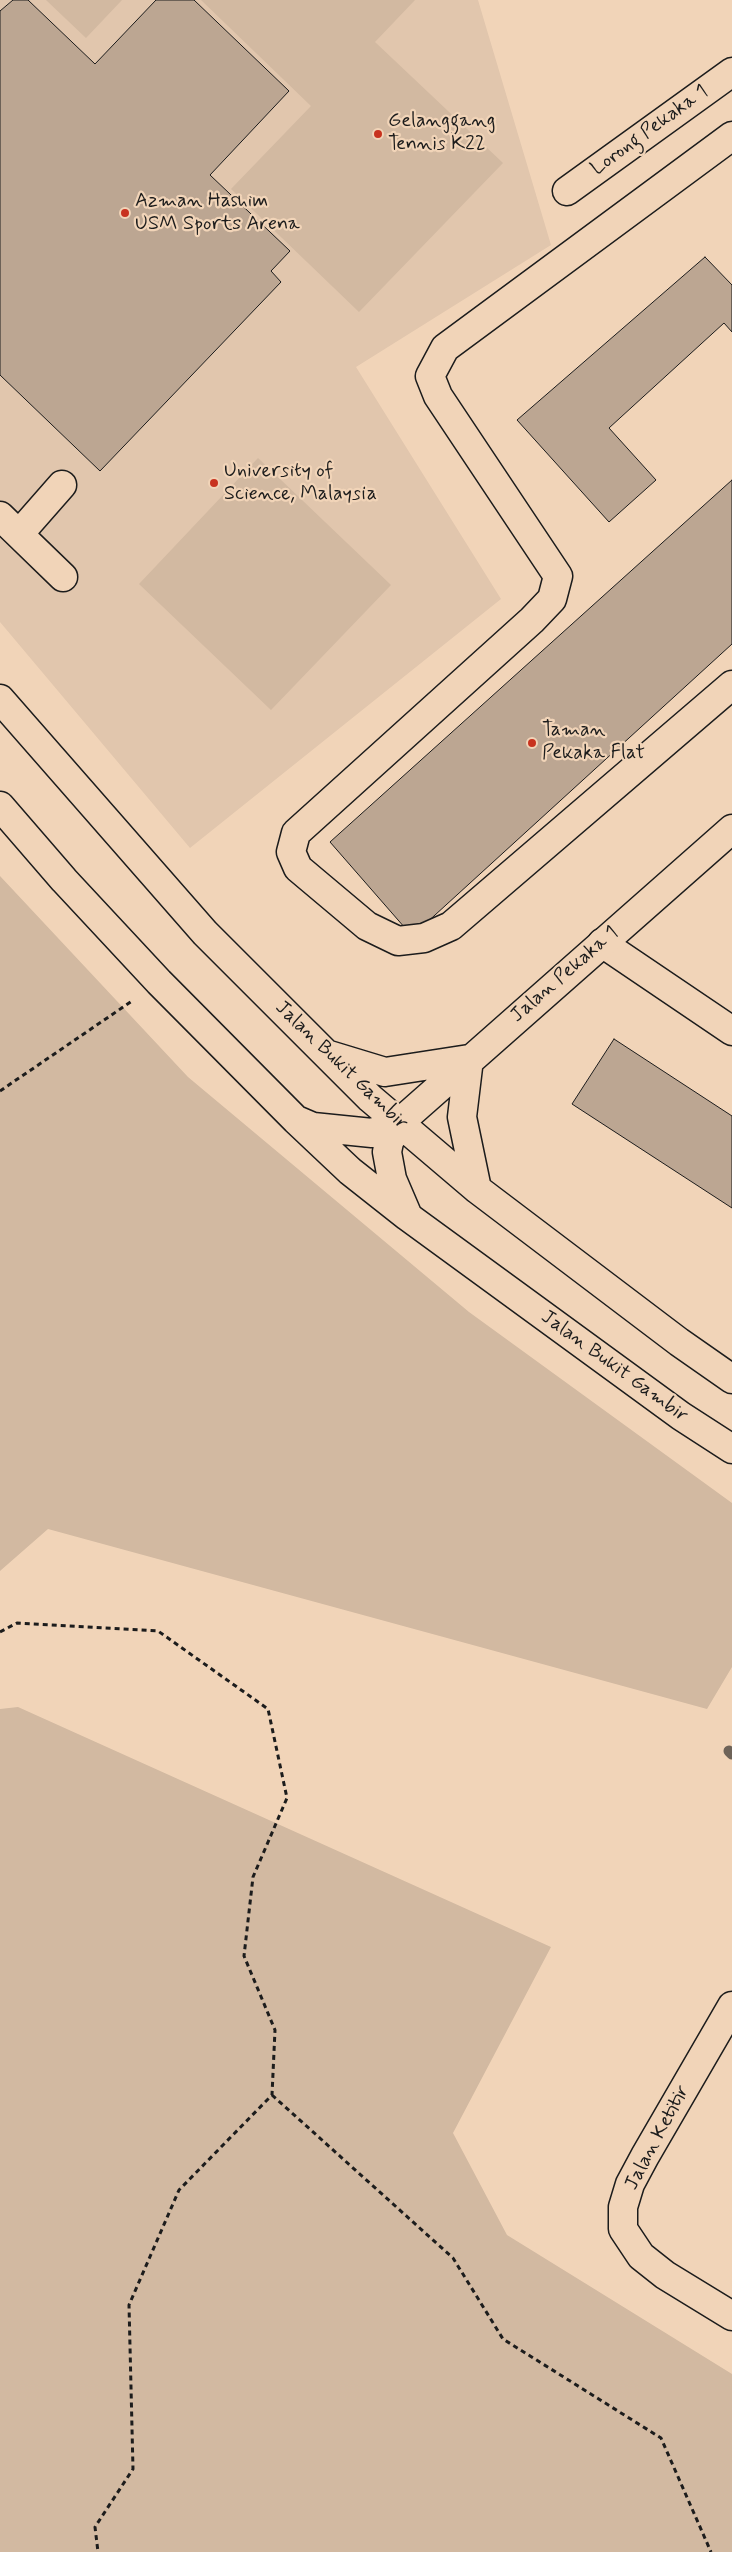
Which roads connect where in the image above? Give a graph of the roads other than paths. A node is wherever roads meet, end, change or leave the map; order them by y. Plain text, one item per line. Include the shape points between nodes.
1 (732, 72) edge
2 (731, 140) edge
3 (567, 191) dead end
4 (62, 485) dead end
5 (9, 525) edge
6 (63, 577) dead end
7 (732, 685) edge
8 (0, 698) edge
9 (0, 806) edge
10 (732, 829) edge
11 (602, 943) junction
12 (732, 1031) edge
13 (322, 1053) junction
14 (469, 1058) junction
15 (296, 1120) junction
16 (399, 1123) junction
17 (476, 1189) junction
18 (408, 1216) junction
19 (732, 1379) edge
20 (732, 1449) edge
21 (732, 2006) edge
22 (732, 2316) edge

1 - 3 main road, Lorong Pekaka 1
2 - 7 main road via 445,348 430,376 438,396 558,576 552,599 296,833 291,852 298,868 367,926 398,941 424,938 451,926
4 - 5 main road
5 - 6 main road
8 - 13 main road, Jalan Bukit Gambir via 205,932
9 - 15 main road, Jalan Bukit Gambir via 159,982
10 - 11 main road, Jalan Pekaka 1
11 - 12 main road
11 - 14 main road, Jalan Pekaka 1
13 - 14 main road via 385,1072
13 - 16 main road, Jalan Bukit Gambir
14 - 16 main road, Jalan Pekaka 1
14 - 17 main road via 462,1117
15 - 16 main road via 313,1127 372,1134
15 - 18 main road, Jalan Bukit Gambir via 350,1171
16 - 17 main road, Jalan Bukit Gambir
16 - 18 main road via 387,1152 392,1179
17 - 19 main road, Jalan Bukit Gambir
18 - 20 main road, Jalan Bukit Gambir via 681,1416
21 - 22 main road, Jalan Ketitir via 645,2156 623,2206 624,2229 641,2256 665,2275

